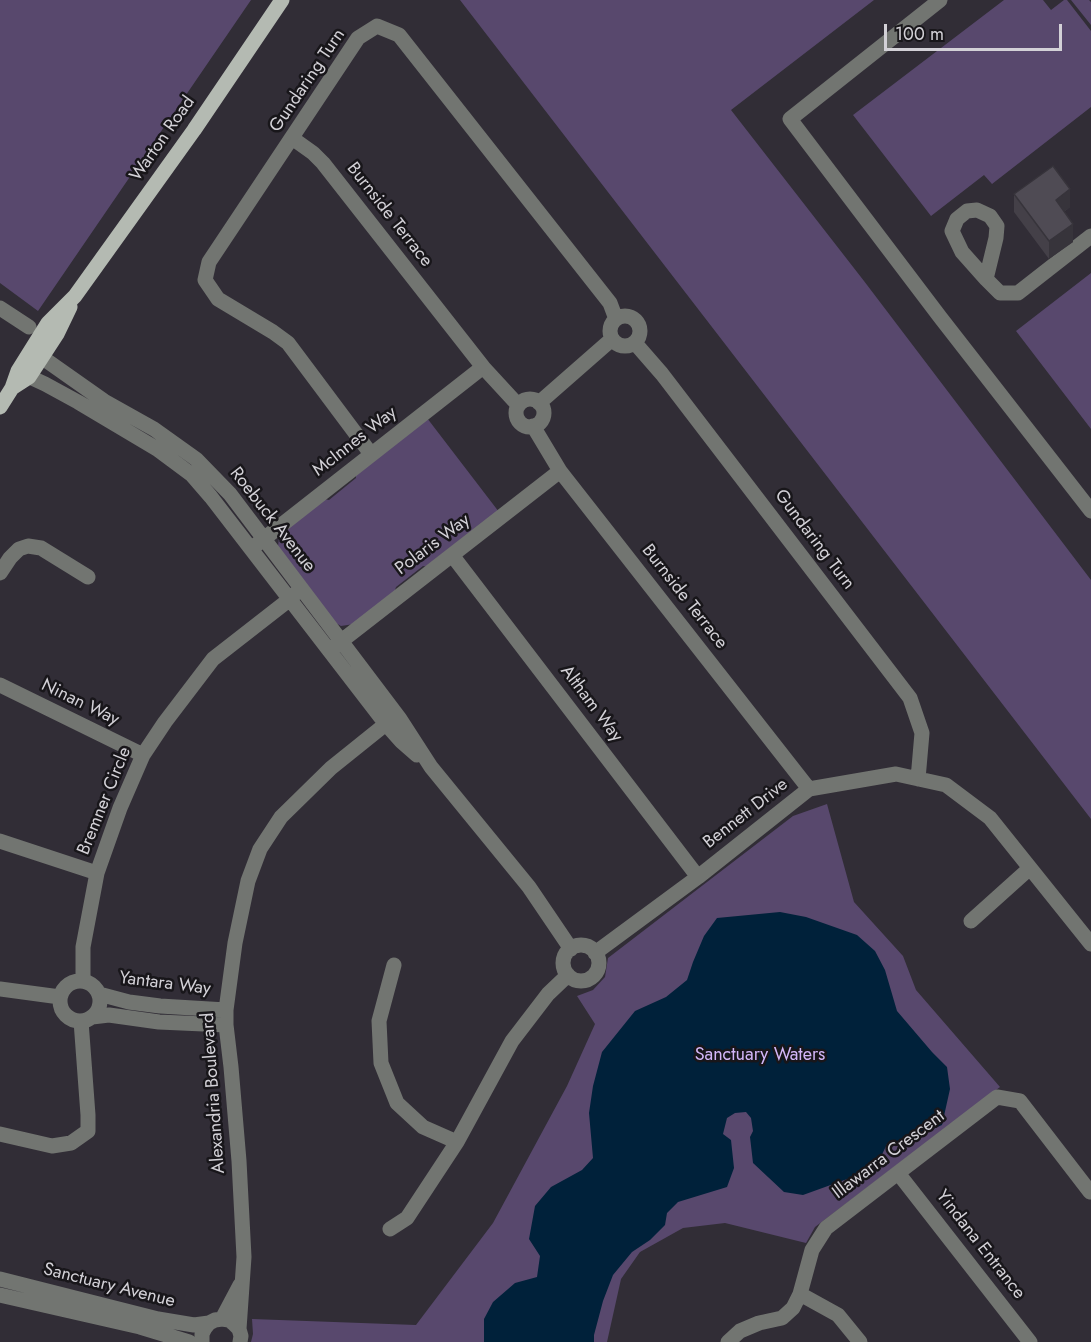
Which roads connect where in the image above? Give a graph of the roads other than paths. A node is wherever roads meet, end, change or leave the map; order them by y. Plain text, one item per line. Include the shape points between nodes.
1 (282, 0) edge
2 (940, 0) edge
3 (292, 138) junction
4 (1091, 236) edge
5 (986, 279) dead end
6 (0, 308) edge
7 (616, 319) junction
8 (29, 327) dead end
9 (612, 339) junction
10 (635, 343) junction
11 (37, 353) junction
12 (483, 367) junction
13 (23, 374) junction
14 (539, 403) junction
15 (98, 405) junction
16 (518, 405) junction
17 (0, 407) edge
18 (533, 426) junction
19 (371, 454) junction
20 (560, 471) junction
21 (1091, 511) edge
22 (257, 544) junction
23 (452, 555) junction
24 (0, 573) edge
25 (88, 577) dead end
26 (295, 594) junction
27 (335, 645) junction
28 (0, 685) edge
29 (391, 719) junction
30 (143, 755) junction
31 (918, 778) junction
32 (809, 789) junction
33 (0, 841) edge
34 (1030, 868) junction
35 (97, 873) junction
36 (698, 877) junction
37 (971, 921) dead end
38 (1091, 944) edge
39 (571, 949) junction
40 (595, 953) junction
41 (394, 965) dead end
42 (568, 975) junction
43 (83, 981) junction
44 (0, 989) edge
45 (99, 994) junction
46 (60, 997) junction
47 (226, 1018) junction
48 (87, 1019) junction
49 (0, 1134) edge
50 (457, 1142) junction
51 (898, 1173) junction
52 (1090, 1192) edge
53 (390, 1229) dead end
54 (243, 1280) junction
55 (4, 1288) edge
56 (800, 1294) junction
57 (125, 1317) junction
58 (216, 1321) junction
59 (239, 1336) edge
60 (189, 1342) edge
61 (202, 1342) edge
62 (728, 1342) edge
63 (860, 1342) edge
64 (1030, 1342) edge

1 - 11 main road, Warton Road via 73,299 48,323
2 - 21 street via 790,119
3 - 7 street, Gundaring Turn via 358,38 377,26 399,35 609,303
3 - 12 street, Burnside Terrace via 323,163
3 - 19 street, Gundaring Turn via 209,262 205,280 218,299 288,343
4 - 5 street via 1018,292 1000,292
6 - 8 street
7 - 9 street via 610,329
7 - 10 street via 626,316 637,321 640,331
9 - 10 street via 625,346
9 - 14 street
10 - 31 street, Gundaring Turn via 910,698 922,733
11 - 13 main road, Warton Road
11 - 15 street, Roebuck Avenue
12 - 16 street, Burnside Terrace
12 - 19 street, McInnes Way
13 - 15 street, Roebuck Avenue
13 - 17 main road, Warton Road
14 - 16 street via 530,399
14 - 18 street via 543,416
15 - 22 street, Roebuck Avenue via 158,449 196,459 230,494
16 - 18 street, Burnside Terrace via 517,419
18 - 20 street, Burnside Terrace
19 - 22 street, McInnes Way
20 - 23 street, Polaris Way
20 - 32 street, Burnside Terrace
22 - 26 street, Roebuck Avenue
23 - 27 street, Polaris Way
23 - 36 street, Altham Way
24 - 25 street via 19,549 28,546 41,548
26 - 27 street, Roebuck Avenue
26 - 30 street, Bremner Circle via 213,659
27 - 29 street, Roebuck Avenue
28 - 30 street, Ninan Way
29 - 39 street, Roebuck Avenue via 529,887
29 - 47 street, Alexandria Boulevard via 281,816 260,849 248,881 235,943
30 - 35 street, Bremner Circle
31 - 32 street, Bennett Drive via 896,774
31 - 34 street, Bennett Drive via 946,785 990,818
32 - 36 street, Bennett Drive
33 - 35 street
34 - 37 street
34 - 38 street, Bennett Drive
35 - 43 street, Bremner Circle via 83,947
36 - 40 street, Bennett Drive
39 - 40 street via 582,945
39 - 42 street via 564,958
40 - 42 street via 599,962 594,976 583,981
41 - 50 street via 379,1021 381,1063 397,1103 423,1127
42 - 50 street via 512,1041
43 - 45 street
43 - 46 street via 67,986
44 - 46 street
45 - 47 street, Yantara Way
45 - 48 street via 100,1006
46 - 48 street via 64,1014 76,1021
47 - 48 street, Yantara Way via 159,1022 109,1015
47 - 54 street, Alexandria Boulevard via 239,1161
48 - 49 street via 88,1131 71,1143 52,1146
50 - 53 street via 407,1218
51 - 52 street, Illawarra Crescent via 997,1097 1020,1101
51 - 56 street, Illawarra Crescent via 826,1228 812,1250
51 - 64 street, Yindana Entrance
54 - 58 street, Alexandria Boulevard
54 - 59 street, Alexandria Boulevard
55 - 57 street, Sanctuary Avenue
56 - 62 street, Illawarra Crescent via 782,1318 740,1331
56 - 63 street via 838,1315
57 - 58 street, Sanctuary Avenue via 194,1325
57 - 60 street, Sanctuary Avenue
58 - 59 street, Alexandria Boulevard via 229,1320
58 - 61 street, Alexandria Boulevard via 205,1328

